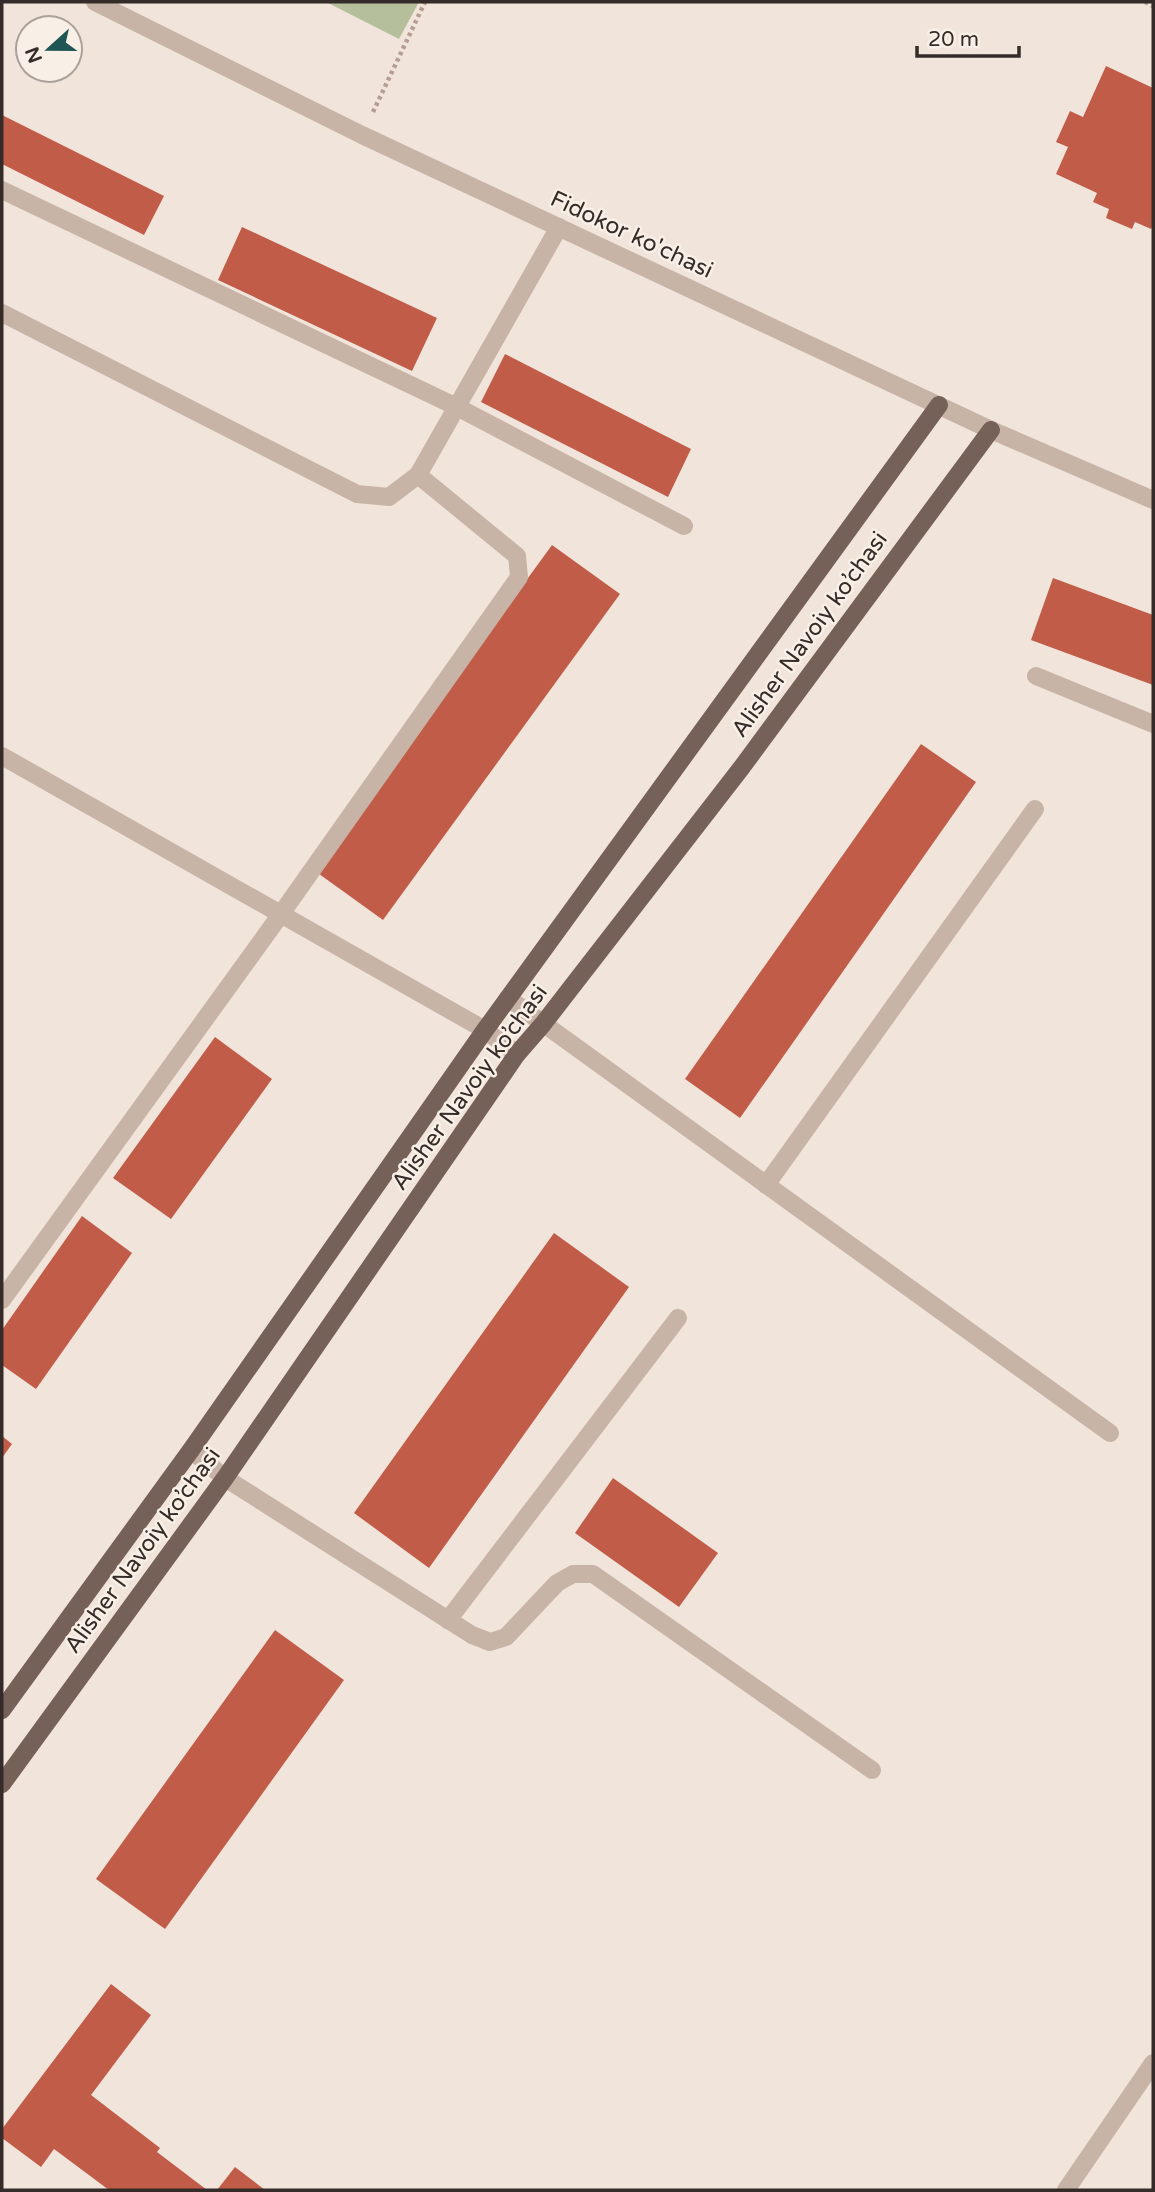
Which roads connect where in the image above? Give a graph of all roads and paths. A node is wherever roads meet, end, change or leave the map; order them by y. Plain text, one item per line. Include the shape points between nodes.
1 (95, 2) edge
2 (425, 2) edge
3 (1144, 2) edge
4 (1153, 6) edge
5 (362, 135) junction
6 (2, 190) edge
7 (559, 227) junction
8 (2, 313) edge
9 (939, 405) junction
10 (457, 407) junction
11 (990, 430) junction
12 (418, 475) junction
13 (1153, 500) edge
14 (684, 526) dead end
15 (1036, 676) dead end
16 (1153, 724) edge
17 (2, 756) edge
18 (1035, 809) dead end
19 (281, 914) junction
20 (508, 998) junction
21 (543, 1024) junction
22 (485, 1030) junction
23 (517, 1055) junction
24 (766, 1185) junction
25 (2, 1300) edge
26 (678, 1318) dead end
27 (1110, 1433) dead end
28 (191, 1450) junction
29 (225, 1478) junction
30 (449, 1620) junction
31 (2, 1710) edge
32 (872, 1770) dead end
33 (2, 1784) edge
34 (1153, 2063) edge
35 (1066, 2190) edge

1 - 5 street, Fidokor ko'chasi
2 - 5 path
3 - 4 path
5 - 7 street, Fidokor ko'chasi
6 - 10 street
7 - 9 street, Fidokor ko'chasi
7 - 10 street
8 - 12 street via 357,494 389,497
9 - 11 street, Fidokor ko'chasi
9 - 20 main road, Alisher Navoiy ko’chasi
10 - 12 street
10 - 14 street
11 - 13 street, Fidokor ko'chasi
11 - 21 main road, Alisher Navoiy ko’chasi via 742,767
12 - 19 street via 517,556 519,577
15 - 16 street
17 - 19 street
18 - 24 street
19 - 22 street
19 - 25 street
20 - 21 street
20 - 22 main road, Alisher Navoiy ko’chasi
21 - 23 main road, Alisher Navoiy ko’chasi
21 - 24 street
22 - 23 street
22 - 28 main road, Alisher Navoiy ko’chasi
23 - 29 main road, Alisher Navoiy ko’chasi
24 - 27 street
26 - 30 street
28 - 29 street
28 - 31 main road, Alisher Navoiy ko’chasi
29 - 30 street
29 - 33 main road, Alisher Navoiy ko’chasi
30 - 32 street via 490,1642 506,1637 557,1583 573,1574 593,1574
34 - 35 street

